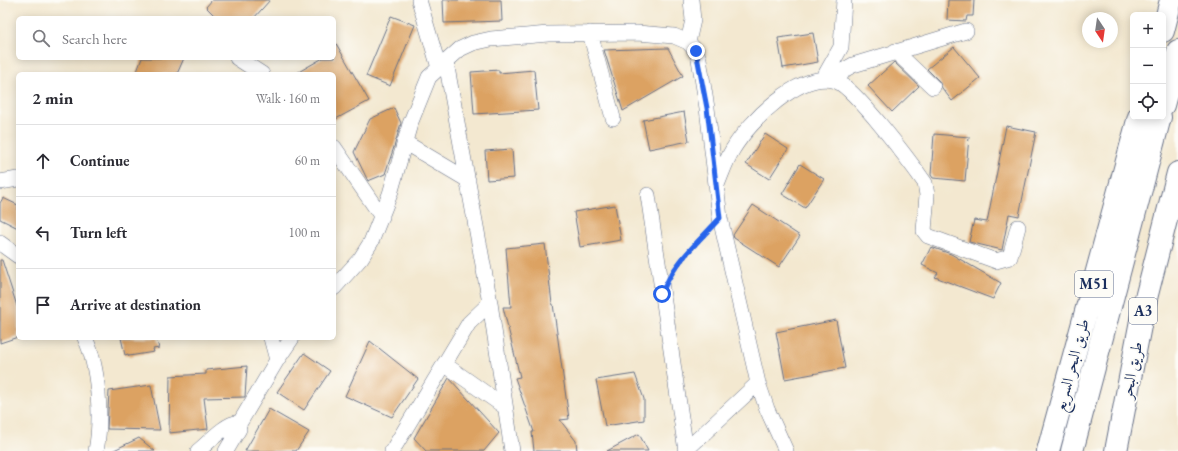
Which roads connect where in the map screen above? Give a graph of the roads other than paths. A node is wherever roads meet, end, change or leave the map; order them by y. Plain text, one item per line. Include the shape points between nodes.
1 (419, 0) edge
2 (691, 0) edge
3 (844, 0) edge
4 (1172, 0) edge
5 (1166, 21) edge
6 (966, 31) dead end
7 (590, 33) junction
8 (688, 42) junction
9 (896, 51) junction
10 (1178, 51) edge
11 (240, 60) edge
12 (442, 65) junction
13 (259, 72) edge
14 (830, 80) junction
15 (933, 87) dead end
16 (1166, 94) edge
17 (613, 118) dead end
18 (1138, 120) edge
19 (1159, 120) edge
20 (404, 142) junction
21 (336, 149) edge
22 (1178, 173) edge
23 (16, 179) edge
24 (468, 180) junction
25 (0, 182) edge
26 (717, 185) junction
27 (648, 195) dead end
28 (382, 217) junction
29 (1018, 227) dead end
30 (0, 243) edge
31 (16, 255) edge
32 (336, 286) edge
33 (490, 302) junction
34 (86, 340) edge
35 (272, 340) edge
36 (291, 340) edge
37 (277, 360) junction
38 (444, 364) junction
39 (758, 383) junction
40 (505, 407) junction
41 (239, 424) junction
42 (96, 451) edge
43 (198, 451) edge
44 (226, 451) edge
45 (392, 451) edge
46 (512, 451) edge
47 (685, 451) edge
48 (786, 451) edge
49 (1048, 451) edge
50 (1072, 451) edge
51 (1116, 451) edge

1 - 12 street
2 - 8 street via 693,20
3 - 14 street via 842,47
4 - 5 highway
6 - 9 street
7 - 8 street via 674,36
7 - 12 street via 491,39 466,46
7 - 17 street
8 - 26 street via 699,59
9 - 14 street via 853,65
9 - 15 street
10 - 16 highway
11 - 13 street
12 - 20 street via 429,77
12 - 24 street
14 - 26 street via 796,88 759,116 732,150
14 - 29 street via 856,96 925,183 927,196 924,231 928,236 996,261 1010,257
18 - 49 highway, طريق البحر السريع / M51
19 - 50 highway, طريق البحر السريع / M51
20 - 24 street
20 - 28 street
21 - 28 street
22 - 51 highway, طريق البحر / A3 via 1143,310
23 - 25 street
24 - 33 street
26 - 39 street via 720,218
27 - 47 street
28 - 32 street via 368,249
30 - 31 street
33 - 38 street via 469,324
33 - 40 street
34 - 42 street via 96,370
35 - 37 street
36 - 37 street
37 - 41 street
38 - 40 street
38 - 45 street
39 - 47 street
39 - 48 street
40 - 46 street
41 - 43 street via 231,424
41 - 44 street via 238,431

